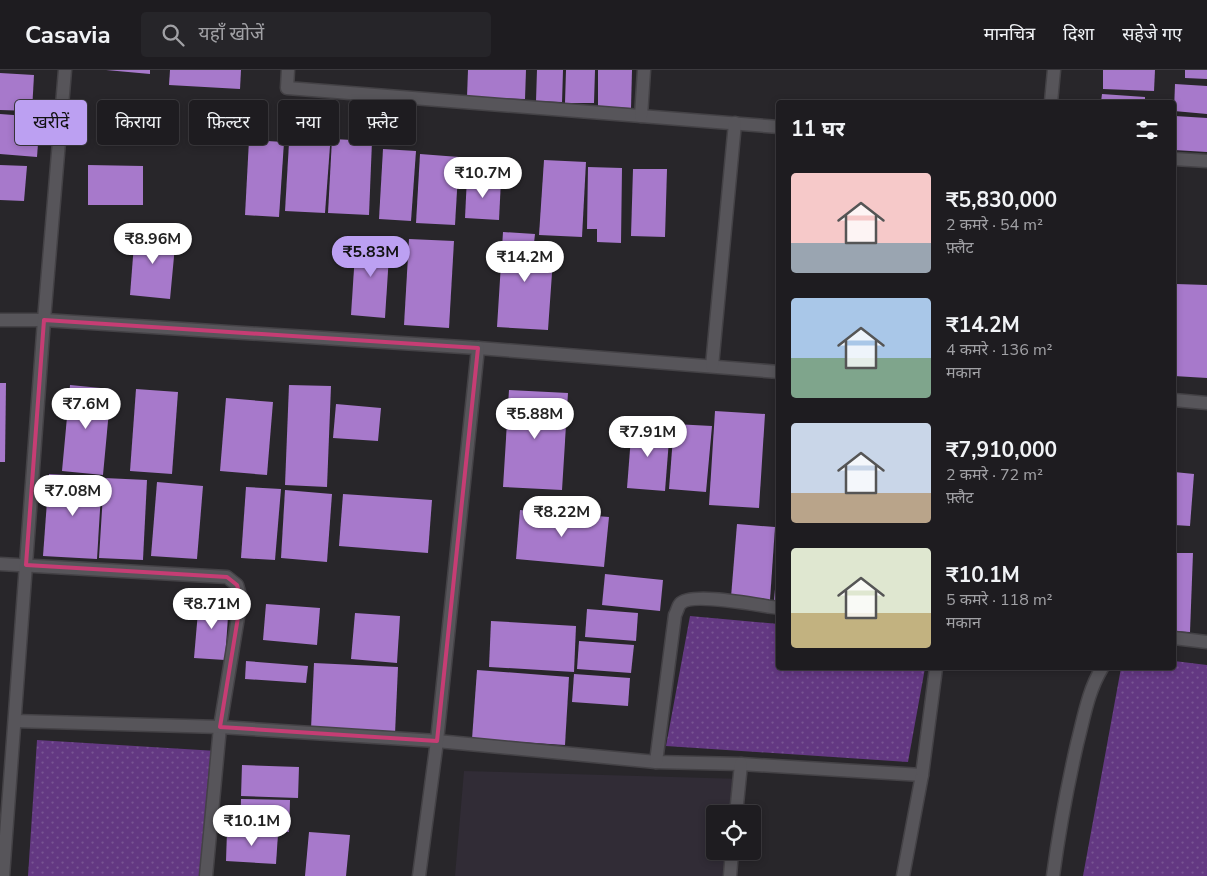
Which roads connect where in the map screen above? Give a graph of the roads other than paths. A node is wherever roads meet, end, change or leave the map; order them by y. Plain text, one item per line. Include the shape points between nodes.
1 (66, 70) edge
2 (288, 70) edge
3 (644, 70) edge
4 (1054, 70) edge
5 (1051, 100) edge
6 (641, 116) junction
7 (735, 123) junction
8 (776, 127) edge
9 (1176, 159) edge
10 (1207, 161) edge
11 (0, 320) edge
12 (44, 320) junction
13 (478, 348) junction
14 (712, 366) junction
15 (776, 372) edge
16 (1176, 400) edge
17 (1207, 403) edge
18 (0, 564) edge
19 (26, 566) junction
20 (776, 608) edge
21 (1176, 638) edge
22 (1207, 642) edge
23 (936, 670) edge
24 (1101, 670) edge
25 (15, 721) junction
26 (220, 727) junction
27 (437, 741) junction
28 (656, 762) junction
29 (741, 764) junction
30 (922, 776) junction
31 (737, 805) edge
32 (731, 860) edge
33 (4, 876) edge
34 (206, 876) edge
35 (419, 876) edge
36 (730, 876) edge
37 (903, 876) edge
38 (1053, 876) edge

1 - 12 street
2 - 6 street via 287,88
3 - 6 street
4 - 5 street
6 - 7 street
7 - 8 street
7 - 14 street
9 - 10 street
11 - 12 street
12 - 13 street
12 - 19 street
13 - 14 street
13 - 27 street
14 - 15 street
16 - 17 street
18 - 19 street
19 - 25 street
19 - 26 street via 227,577 237,585 241,599
20 - 28 street via 704,598 689,599 680,604
21 - 22 street
23 - 30 street
24 - 38 street via 1091,686 1062,809
25 - 26 street
25 - 33 street
26 - 27 street
26 - 34 street
27 - 28 street
27 - 35 street
28 - 29 street
29 - 30 street
29 - 31 street
30 - 37 street
32 - 36 street

